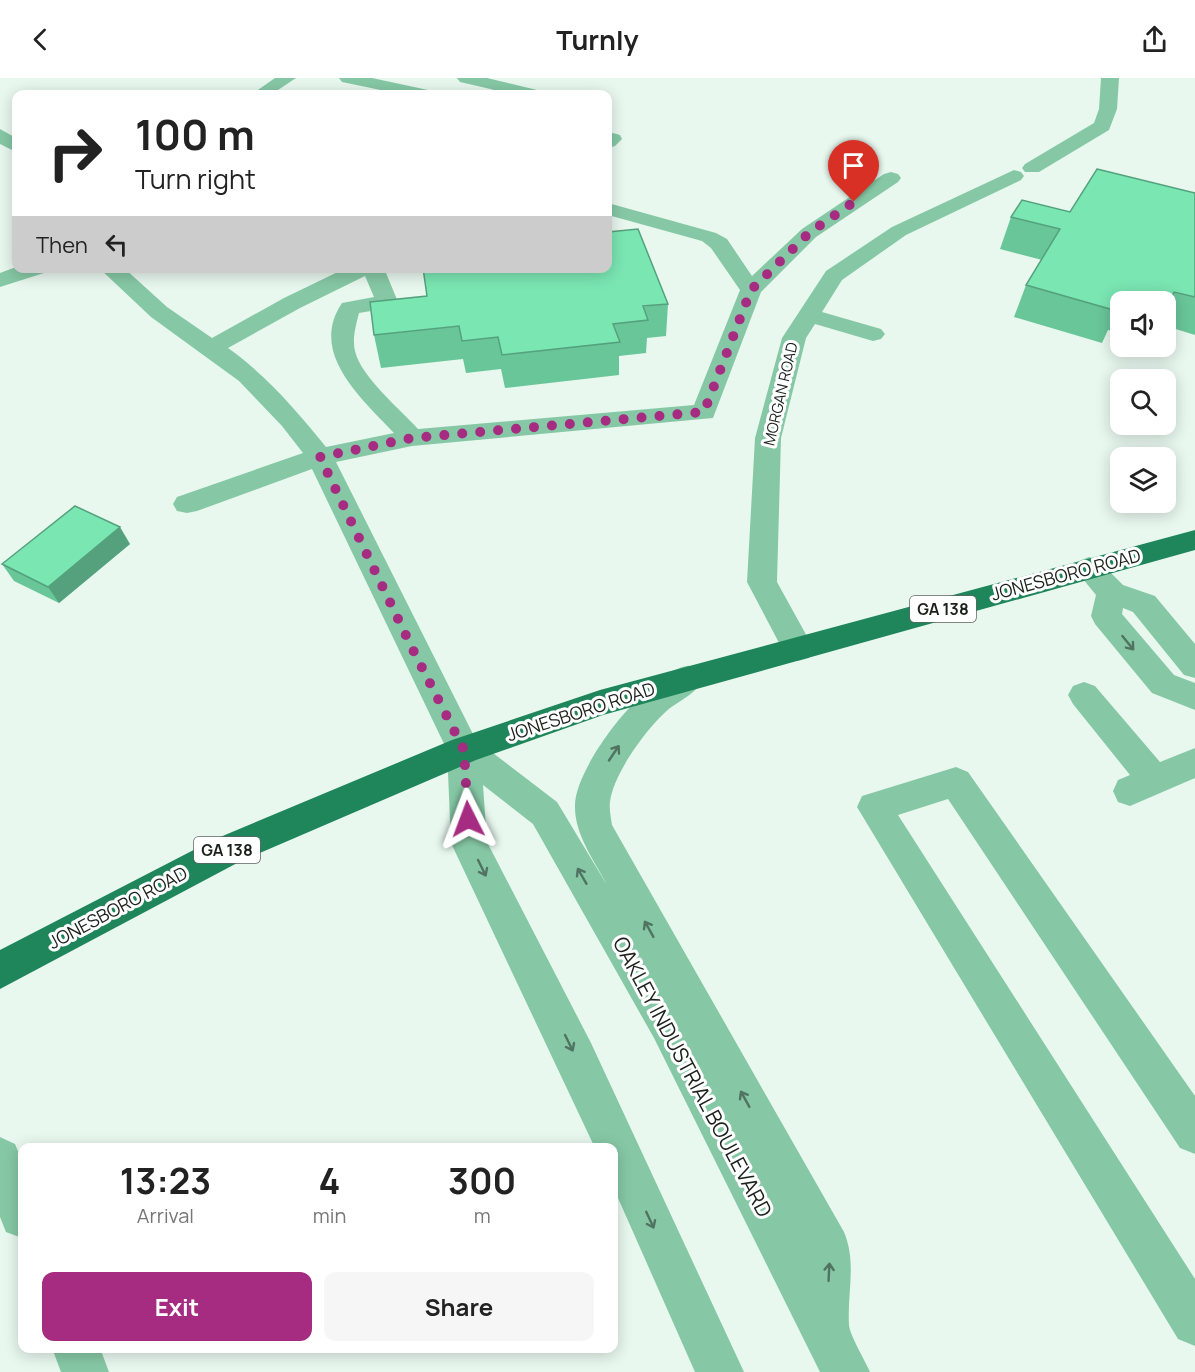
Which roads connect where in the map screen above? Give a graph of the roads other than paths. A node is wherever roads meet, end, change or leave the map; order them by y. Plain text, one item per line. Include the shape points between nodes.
1 (287, 78) edge
2 (348, 78) edge
3 (466, 78) edge
4 (1110, 78) edge
5 (271, 90) edge
6 (404, 90) edge
7 (515, 90) edge
8 (891, 178) dead end
9 (612, 210) edge
10 (661, 224) junction
11 (632, 234) edge
12 (21, 273) edge
13 (116, 273) edge
14 (354, 273) edge
15 (375, 273) edge
16 (0, 280) edge
17 (751, 290) junction
18 (808, 315) junction
19 (873, 334) dead end
20 (211, 348) junction
21 (412, 438) junction
22 (320, 457) junction
23 (187, 504) dead end
24 (1195, 540) edge
25 (1089, 568) junction
26 (1112, 593) junction
27 (798, 650) junction
28 (1195, 666) edge
29 (689, 678) junction
30 (1084, 695) dead end
31 (1195, 697) edge
32 (464, 750) junction
33 (1195, 762) edge
34 (0, 970) edge
35 (1195, 1132) edge
36 (615, 1143) edge
37 (618, 1150) edge
38 (0, 1159) edge
39 (18, 1206) edge
40 (1195, 1322) edge
41 (825, 1330) junction
42 (78, 1353) edge
43 (85, 1372) edge
44 (720, 1372) edge
45 (846, 1372) edge

1 - 5 street
2 - 6 street
3 - 7 street
4 - 18 street, MORGAN ROAD via 1108,109 1102,126 1023,172 899,231 834,276
8 - 17 street via 809,233
9 - 10 street
10 - 11 street
10 - 17 street via 709,237 719,244
12 - 16 street
13 - 20 street, OAKLEY INDUSTRIAL BOULEVARD via 159,312
14 - 20 street
15 - 21 street via 387,302 350,308 345,319 344,353 364,385
17 - 21 street via 704,412
18 - 19 street
18 - 27 street, MORGAN ROAD via 794,338 768,438 762,582
20 - 22 street, OAKLEY INDUSTRIAL BOULEVARD via 248,376
21 - 22 street
22 - 23 street
22 - 32 street, OAKLEY INDUSTRIAL BOULEVARD
24 - 25 highway, JONESBORO ROAD / GA 138
25 - 26 street
25 - 27 highway, JONESBORO ROAD / GA 138
26 - 28 street via 1144,604
26 -> 31 street via 1106,616 1163,684
27 - 29 highway, JONESBORO ROAD / GA 138
29 - 32 highway, JONESBORO ROAD / GA 138 via 600,703
41 -> 29 street via 828,1248 595,828 592,803 601,772 656,701
30 - 33 street via 1142,786
32 - 34 highway, JONESBORO ROAD / GA 138 via 226,851
32 -> 36 street, OAKLEY INDUSTRIAL BOULEVARD via 469,843
41 -> 32 street, OAKLEY INDUSTRIAL BOULEVARD via 669,1024 545,813
35 - 40 street via 956,782 874,807
37 -> 44 street, OAKLEY INDUSTRIAL BOULEVARD
38 - 39 street
41 - 45 street, OAKLEY INDUSTRIAL BOULEVARD
42 - 43 street

